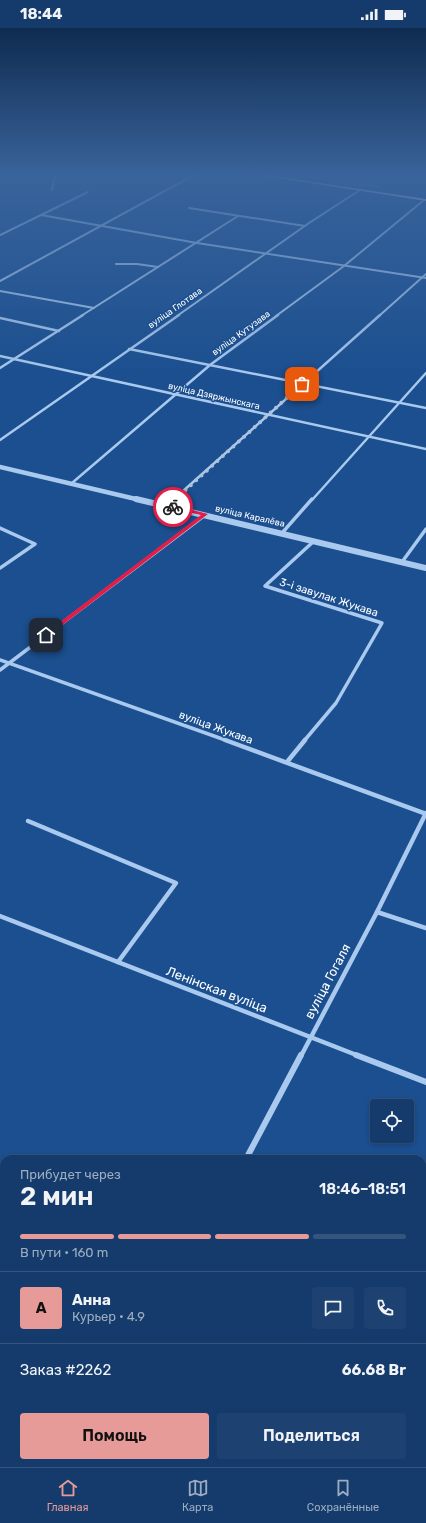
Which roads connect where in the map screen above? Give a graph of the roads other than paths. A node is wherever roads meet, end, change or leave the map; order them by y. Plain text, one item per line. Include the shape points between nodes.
1 (71, 242) edge
2 (192, 242) edge
3 (282, 242) edge
4 (373, 242) edge
5 (197, 243) junction
6 (267, 253) junction
7 (116, 264) dead end
8 (344, 266) junction
9 (158, 267) junction
10 (426, 274) edge
11 (424, 278) edge
12 (0, 281) edge
13 (0, 291) edge
14 (94, 308) junction
15 (0, 318) edge
16 (59, 331) junction
17 (129, 349) junction
18 (0, 356) edge
19 (15, 360) junction
20 (210, 364) junction
21 (0, 368) edge
22 (426, 373) edge
23 (94, 376) junction
24 (302, 384) junction
25 (174, 394) junction
26 (398, 403) junction
27 (426, 408) edge
28 (268, 415) junction
29 (367, 437) junction
30 (0, 440) edge
31 (426, 449) edge
32 (0, 466) edge
33 (72, 483) junction
34 (168, 506) junction
35 (205, 514) junction
36 (0, 528) edge
37 (426, 529) edge
38 (282, 533) junction
39 (314, 541) junction
40 (402, 562) junction
41 (0, 568) edge
42 (426, 568) edge
43 (0, 660) edge
44 (9, 663) junction
45 (0, 670) edge
46 (287, 762) junction
47 (426, 814) edge
48 (28, 820) dead end
49 (377, 912) junction
50 (0, 916) edge
51 (426, 928) edge
52 (118, 962) junction
53 (310, 1037) junction
54 (426, 1082) edge
55 (248, 1155) edge

1 - 12 street
2 - 5 street
3 - 6 street, вуліца Глотава
4 - 8 street, вуліца Кутузава
5 - 6 street
5 - 9 street
6 - 8 street
6 - 17 street, вуліца Глотава
7 - 9 street
8 - 11 street
8 - 20 street, вуліца Кутузава
9 - 14 street
10 - 11 street
11 - 24 street
13 - 14 street
14 - 16 street
15 - 16 street
16 - 19 street
17 - 20 street
17 - 23 street, вуліца Глотава
18 - 19 street, вуліца Дзяржынскага
19 - 21 street
19 - 23 street, вуліца Дзяржынскага
20 - 24 street
20 - 25 street, вуліца Кутузава
22 - 26 street
23 - 25 street, вуліца Дзяржынскага
23 - 30 street, вуліца Глотава
24 - 26 street
24 - 28 street
25 - 28 street, вуліца Дзяржынскага
25 - 33 street, вуліца Кутузава
26 - 27 street
26 - 29 street
28 - 29 street, вуліца Дзяржынскага
28 - 34 street
29 - 31 street, вуліца Дзяржынскага
29 - 38 street
32 - 33 street, вуліца Каралёва
33 - 34 street, вуліца Каралёва
34 - 35 street, вуліца Каралёва
35 - 38 street, вуліца Каралёва
35 - 44 street
36 - 41 street via 35,544
37 - 40 street
38 - 39 street, вуліца Каралёва
39 - 40 street, вуліца Каралёва
39 - 46 street, 3-і завулак Жукава via 265,586 382,623 336,703
40 - 42 street, вуліца Каралёва
43 - 44 street, вуліца Жукава
44 - 45 street
44 - 46 street, вуліца Жукава
46 - 47 street, вуліца Жукава
47 - 49 street, вуліца Гогаля
48 - 52 street via 176,883
49 - 51 street
49 - 53 street, вуліца Гогаля
50 - 52 street, Ленінская вуліца
52 - 53 street, Ленінская вуліца
53 - 54 street, Ленінская вуліца
53 - 55 street, вуліца Гогаля

